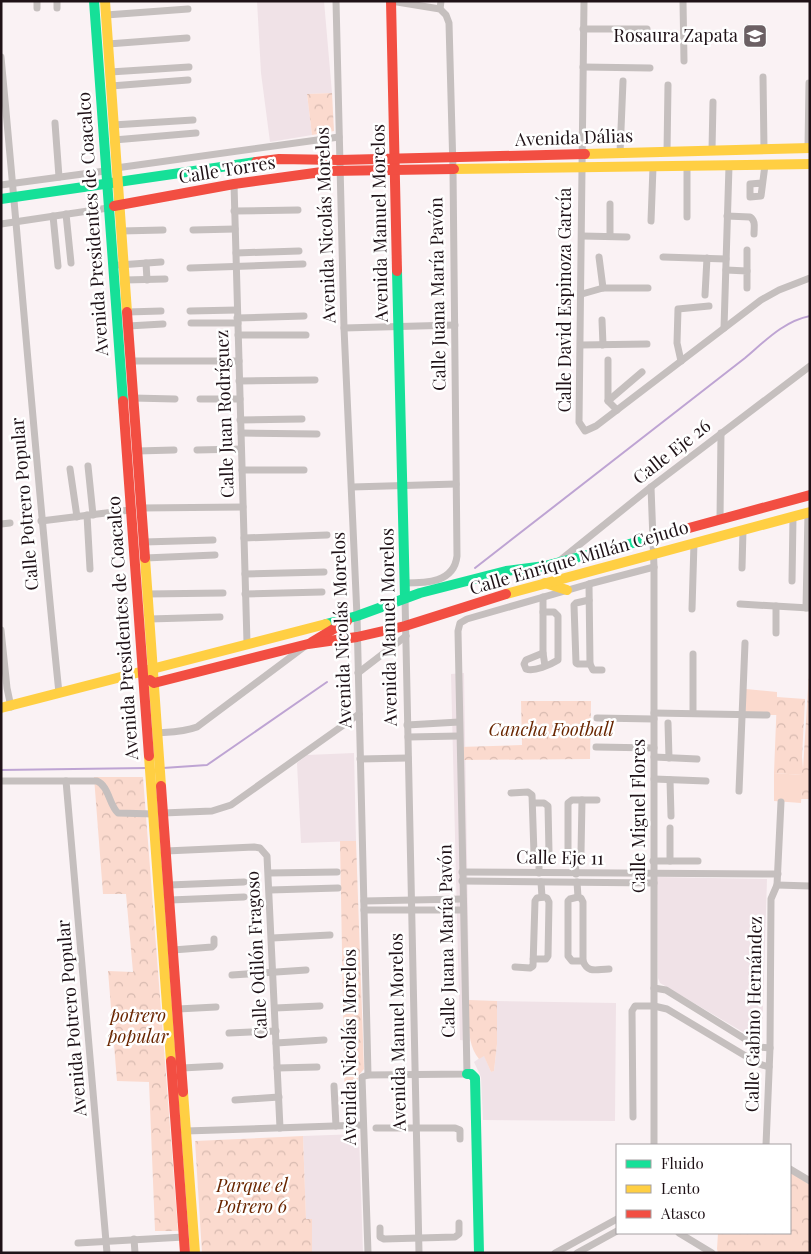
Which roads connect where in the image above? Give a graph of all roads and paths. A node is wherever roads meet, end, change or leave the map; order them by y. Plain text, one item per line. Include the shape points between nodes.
1 (94, 1) edge
2 (105, 1) edge
3 (336, 1) edge
4 (391, 1) edge
5 (584, 1) edge
6 (683, 1) edge
7 (440, 5) edge
8 (188, 9) dead end
9 (106, 15) junction
10 (583, 28) junction
11 (647, 28) dead end
12 (188, 38) dead end
13 (108, 44) junction
14 (1, 57) edge
15 (684, 61) dead end
16 (189, 67) dead end
17 (582, 67) junction
18 (650, 68) dead end
19 (110, 72) junction
20 (763, 77) dead end
21 (188, 80) dead end
22 (623, 81) dead end
23 (809, 82) edge
24 (668, 85) dead end
25 (110, 86) junction
26 (713, 102) dead end
27 (193, 120) dead end
28 (55, 123) dead end
29 (113, 125) junction
30 (196, 132) dead end
31 (339, 136) junction
32 (114, 140) junction
33 (805, 148) edge
34 (764, 149) junction
35 (712, 150) junction
36 (663, 152) junction
37 (620, 153) junction
38 (581, 154) junction
39 (453, 158) junction
40 (296, 159) junction
41 (395, 159) junction
42 (339, 160) junction
43 (810, 164) edge
44 (765, 165) junction
45 (798, 165) junction
46 (729, 166) junction
47 (656, 167) junction
48 (687, 167) junction
49 (581, 168) junction
50 (111, 169) junction
51 (453, 170) junction
52 (329, 171) junction
53 (395, 171) junction
54 (340, 172) junction
55 (59, 177) junction
56 (117, 182) junction
57 (13, 183) junction
58 (762, 183) dead end
59 (106, 184) junction
60 (234, 184) junction
61 (1, 185) edge
62 (15, 197) junction
63 (1, 199) edge
64 (119, 204) junction
65 (610, 204) dead end
66 (108, 208) junction
67 (298, 210) dead end
68 (234, 211) junction
69 (66, 214) junction
70 (53, 216) junction
71 (728, 216) junction
72 (687, 217) dead end
73 (651, 221) dead end
74 (16, 222) junction
75 (1, 224) edge
76 (235, 229) junction
77 (162, 230) dead end
78 (193, 230) dead end
79 (121, 231) junction
80 (754, 234) dead end
81 (582, 236) junction
82 (610, 236) junction
83 (627, 237) dead end
84 (747, 250) dead end
85 (299, 251) dead end
86 (236, 253) junction
87 (599, 257) dead end
88 (663, 257) dead end
89 (707, 258) junction
90 (726, 259) junction
91 (161, 262) dead end
92 (71, 263) dead end
93 (146, 263) junction
94 (303, 264) dead end
95 (124, 265) junction
96 (58, 266) dead end
97 (113, 266) junction
98 (236, 266) junction
99 (190, 268) dead end
100 (726, 270) junction
101 (747, 271) junction
102 (810, 278) edge
103 (165, 279) dead end
104 (125, 280) junction
105 (147, 280) junction
106 (603, 288) junction
107 (648, 288) dead end
108 (747, 288) dead end
109 (582, 294) junction
110 (705, 295) dead end
111 (709, 306) dead end
112 (162, 311) dead end
113 (190, 311) dead end
114 (127, 312) junction
115 (304, 316) dead end
116 (237, 317) junction
117 (602, 320) dead end
118 (191, 323) dead end
119 (163, 324) dead end
120 (455, 325) junction
121 (128, 326) junction
122 (399, 326) junction
123 (344, 328) junction
124 (724, 328) junction
125 (238, 335) junction
126 (306, 335) dead end
127 (602, 344) junction
128 (647, 344) dead end
129 (581, 345) junction
130 (608, 360) dead end
131 (130, 361) junction
132 (239, 361) junction
133 (681, 361) junction
134 (810, 366) edge
135 (642, 372) dead end
136 (315, 380) dead end
137 (239, 381) junction
138 (133, 398) junction
139 (175, 398) dead end
140 (200, 399) dead end
141 (240, 399) junction
142 (608, 401) junction
143 (617, 410) junction
144 (129, 415) junction
145 (302, 419) dead end
146 (240, 420) junction
147 (241, 432) junction
148 (721, 433) junction
149 (317, 434) dead end
150 (241, 449) junction
151 (174, 450) dead end
152 (197, 450) dead end
153 (137, 451) junction
154 (88, 466) dead end
155 (70, 469) dead end
156 (242, 470) junction
157 (304, 470) dead end
158 (456, 484) junction
159 (402, 486) junction
160 (352, 487) junction
161 (651, 487) junction
162 (810, 495) edge
163 (243, 507) junction
164 (136, 509) junction
165 (809, 512) edge
166 (90, 515) junction
167 (78, 516) junction
168 (793, 517) junction
169 (720, 520) junction
170 (41, 521) junction
171 (10, 523) dead end
172 (1, 524) edge
173 (742, 530) junction
174 (327, 535) dead end
175 (244, 538) junction
176 (652, 538) junction
177 (809, 539) edge
178 (213, 540) dead end
179 (144, 542) junction
180 (694, 543) junction
181 (653, 554) junction
182 (215, 555) dead end
183 (145, 558) junction
184 (555, 564) junction
185 (654, 567) junction
186 (742, 568) dead end
187 (90, 569) dead end
188 (140, 571) junction
189 (324, 572) dead end
190 (245, 574) junction
191 (792, 581) dead end
192 (404, 583) junction
193 (544, 583) junction
194 (589, 584) junction
195 (808, 589) edge
196 (567, 590) junction
197 (322, 592) dead end
198 (223, 593) dead end
199 (147, 594) junction
200 (245, 594) junction
201 (543, 597) junction
202 (405, 598) junction
203 (589, 600) junction
204 (740, 604) dead end
205 (776, 606) junction
206 (808, 608) edge
207 (692, 609) dead end
208 (543, 612) junction
209 (357, 616) junction
210 (220, 618) dead end
211 (149, 619) junction
212 (1, 630) edge
213 (405, 631) junction
214 (776, 633) dead end
215 (357, 637) junction
216 (247, 643) junction
217 (745, 643) dead end
218 (308, 644) junction
219 (544, 653) junction
220 (694, 654) dead end
221 (590, 664) junction
222 (545, 666) junction
223 (153, 669) junction
224 (602, 670) dead end
225 (142, 672) junction
226 (358, 672) junction
227 (154, 684) junction
228 (58, 693) junction
229 (6, 707) edge
230 (359, 714) junction
231 (693, 714) junction
232 (741, 714) junction
233 (654, 716) junction
234 (767, 716) dead end
235 (597, 718) dead end
236 (459, 722) junction
237 (668, 722) dead end
238 (408, 724) junction
239 (157, 733) junction
240 (459, 736) junction
241 (408, 737) junction
242 (154, 748) junction
243 (596, 748) dead end
244 (654, 748) junction
245 (408, 758) junction
246 (654, 758) junction
247 (669, 758) junction
248 (360, 759) junction
249 (697, 759) dead end
250 (654, 779) junction
251 (670, 780) junction
252 (1, 781) edge
253 (66, 781) junction
254 (706, 781) dead end
255 (739, 791) dead end
256 (511, 793) dead end
257 (582, 800) junction
258 (597, 800) dead end
259 (781, 802) dead end
260 (534, 803) junction
261 (159, 814) junction
262 (671, 816) dead end
263 (670, 828) dead end
264 (539, 857) junction
265 (163, 858) junction
266 (575, 858) junction
267 (654, 861) junction
268 (670, 861) junction
269 (698, 861) dead end
270 (337, 872) dead end
271 (462, 872) junction
272 (269, 873) junction
273 (539, 873) junction
274 (576, 874) junction
275 (654, 874) junction
276 (778, 874) junction
277 (462, 881) junction
278 (244, 882) dead end
279 (541, 882) junction
280 (578, 882) junction
281 (654, 884) junction
282 (169, 885) junction
283 (777, 885) junction
284 (810, 886) edge
285 (338, 888) dead end
286 (270, 890) junction
287 (244, 897) dead end
288 (542, 897) junction
289 (578, 897) junction
290 (462, 899) junction
291 (170, 900) junction
292 (412, 900) junction
293 (364, 901) junction
294 (364, 910) junction
295 (412, 910) junction
296 (462, 910) junction
297 (330, 935) dead end
298 (214, 938) dead end
299 (272, 938) junction
300 (174, 950) junction
301 (533, 958) junction
302 (584, 961) junction
303 (515, 967) dead end
304 (609, 969) dead end
305 (306, 970) dead end
306 (273, 973) junction
307 (232, 975) dead end
308 (654, 988) junction
309 (320, 1006) dead end
310 (654, 1006) junction
311 (216, 1007) dead end
312 (275, 1008) junction
313 (178, 1009) junction
314 (276, 1031) junction
315 (229, 1033) dead end
316 (324, 1040) dead end
317 (276, 1043) junction
318 (175, 1048) junction
319 (770, 1048) junction
320 (220, 1066) dead end
321 (769, 1066) junction
322 (317, 1067) dead end
323 (182, 1068) junction
324 (277, 1068) junction
325 (467, 1074) junction
326 (416, 1075) junction
327 (368, 1076) junction
328 (334, 1086) dead end
329 (279, 1097) junction
330 (234, 1100) dead end
331 (633, 1117) dead end
332 (363, 1125) junction
333 (336, 1126) junction
334 (280, 1128) junction
335 (376, 1128) dead end
336 (416, 1128) junction
337 (186, 1131) junction
338 (460, 1139) dead end
339 (654, 1144) edge
340 (766, 1144) edge
341 (791, 1170) edge
342 (810, 1181) edge
343 (186, 1199) junction
344 (616, 1220) edge
345 (459, 1223) dead end
346 (380, 1228) dead end
347 (616, 1232) edge
348 (682, 1234) edge
349 (184, 1237) junction
350 (419, 1238) junction
351 (134, 1239) junction
352 (106, 1241) junction
353 (78, 1243) dead end
354 (107, 1253) edge
355 (135, 1253) edge
356 (185, 1253) edge
357 (195, 1253) edge
358 (368, 1253) edge
359 (420, 1253) edge
360 (478, 1253) edge
361 (554, 1253) edge
362 (577, 1253) edge
363 (712, 1253) edge

1 - 50 street, Avenida Presidentes de Coacalco
2 - 9 street, Avenida Presidentes de Coacalco
3 - 31 street, Avenida Nicolás Morelos
4 - 7 street
4 - 41 street, Avenida Manuel Morelos
5 - 10 street
6 - 15 street
7 - 39 street, Calle Juana María Pavón via 449,22
8 - 9 street
9 - 13 street, Avenida Presidentes de Coacalco
10 - 11 street
10 - 17 street
12 - 13 street
13 - 19 street, Avenida Presidentes de Coacalco
14 - 57 street
16 - 19 street
17 - 18 street
17 - 38 street
19 - 25 street, Avenida Presidentes de Coacalco
20 - 34 street
21 - 25 street
22 - 37 street
23 - 33 street
24 - 36 street
25 - 29 street, Avenida Presidentes de Coacalco
26 - 35 street
27 - 29 street
28 - 55 street
29 - 32 street, Avenida Presidentes de Coacalco
30 - 32 street
31 - 42 street, Avenida Nicolás Morelos
31 - 50 street
32 - 50 street, Avenida Presidentes de Coacalco
33 - 34 street, Avenida Dálias
33 - 45 street
34 - 35 street, Avenida Dálias
35 - 36 street, Avenida Dálias
36 - 37 street, Avenida Dálias
36 - 47 street
37 - 38 street, Avenida Dálias
38 - 39 street, Avenida Dálias
38 - 49 street, Calle David Espinoza García
39 - 41 street, Avenida Dálias
39 - 51 street, Calle Juana María Pavón
40 - 42 street, Avenida Dálias
40 - 52 street
40 - 56 street, Avenida Dálias
41 - 42 street, Avenida Dálias
41 - 53 street, Avenida Manuel Morelos
42 - 54 street, Avenida Nicolás Morelos
43 - 45 street, Avenida Dálias
44 - 45 street, Avenida Dálias
44 - 46 street, Avenida Dálias
44 - 58 street
46 - 48 street, Avenida Dálias
46 - 71 street
47 - 48 street, Avenida Dálias
47 - 49 street, Avenida Dálias
47 - 73 street
48 - 72 street
49 - 51 street, Avenida Dálias
49 - 81 street, Calle David Espinoza García
50 - 55 street
50 - 56 street, Avenida Presidentes de Coacalco
50 - 59 street, Avenida Presidentes de Coacalco
51 - 53 street, Avenida Dálias
51 - 120 street, Calle Juana María Pavón
52 - 54 street, Calle Torres
52 - 60 street, Calle Torres
53 - 54 street, Avenida Dálias
53 - 122 street, Avenida Manuel Morelos
54 - 123 street, Avenida Nicolás Morelos
55 - 57 street
56 - 59 street, Avenida Dálias
56 - 64 street, Avenida Presidentes de Coacalco
57 - 61 street
57 - 62 street
59 - 62 street, Avenida Dálias
59 - 66 street, Avenida Presidentes de Coacalco
60 - 64 street, Calle Torres
60 - 68 street, Calle Juan Rodríguez
62 - 63 street, Avenida Dálias
62 - 74 street
64 - 66 street, Calle Torres
64 - 79 street, Avenida Presidentes de Coacalco
65 - 82 street
66 - 69 street
66 - 97 street, Avenida Presidentes de Coacalco
67 - 68 street
68 - 76 street, Calle Juan Rodríguez
69 - 70 street
69 - 92 street
70 - 74 street
70 - 96 street
71 - 80 street via 753,219
71 - 90 street
74 - 75 street
74 - 170 street, Calle Potrero Popular
76 - 78 street
76 - 86 street, Calle Juan Rodríguez
77 - 79 street
79 - 95 street, Avenida Presidentes de Coacalco
81 - 82 street
81 - 109 street, Calle David Espinoza García
82 - 83 street
84 - 101 street
85 - 86 street
86 - 98 street, Calle Juan Rodríguez
87 - 106 street
88 - 89 street
89 - 90 street
89 - 110 street
90 - 100 street
91 - 93 street
93 - 95 street
93 - 105 street
94 - 98 street
95 - 97 street
95 - 104 street, Avenida Presidentes de Coacalco
97 - 144 street, Avenida Presidentes de Coacalco
98 - 99 street
98 - 116 street, Calle Juan Rodríguez
100 - 101 street
100 - 124 street
101 - 108 street
102 - 124 street via 761,300
103 - 105 street
104 - 105 street
104 - 114 street, Avenida Presidentes de Coacalco
106 - 107 street
106 - 109 street
109 - 129 street, Calle David Espinoza García
111 - 133 street via 678,309 677,343
112 - 114 street
113 - 116 street
114 - 121 street, Avenida Presidentes de Coacalco
115 - 116 street
116 - 118 street
116 - 125 street, Calle Juan Rodríguez
117 - 127 street
119 - 121 street
120 - 122 street
120 - 158 street, Calle Juana María Pavón
121 - 131 street, Avenida Presidentes de Coacalco
122 - 123 street
122 - 159 street, Avenida Manuel Morelos
123 - 160 street, Avenida Nicolás Morelos
124 - 133 street
125 - 126 street
125 - 132 street, Calle Juan Rodríguez
127 - 128 street
127 - 129 street
129 - 143 street, Calle David Espinoza García via 580,422 585,431
130 - 142 street
131 - 132 street
131 - 138 street, Avenida Presidentes de Coacalco
132 - 137 street, Calle Juan Rodríguez
133 - 143 street
134 - 148 street, Calle Eje 26
135 - 142 street
136 - 137 street
137 - 141 street, Calle Juan Rodríguez
138 - 139 street
138 - 144 street, Avenida Presidentes de Coacalco
140 - 141 street
141 - 146 street, Calle Juan Rodríguez
142 - 143 street
144 - 153 street, Avenida Presidentes de Coacalco
144 - 164 street, Avenida Presidentes de Coacalco
145 - 146 street
146 - 147 street, Calle Juan Rodríguez
147 - 149 street
147 - 150 street, Calle Juan Rodríguez
148 - 161 street, Calle Eje 26
148 - 169 street
150 - 152 street
150 - 156 street, Calle Juan Rodríguez
151 - 153 street
153 - 164 street, Avenida Presidentes de Coacalco
154 - 166 street
155 - 167 street
156 - 157 street
156 - 163 street, Calle Juan Rodríguez
158 - 159 street
158 - 192 street, Calle Juana María Pavón via 456,564 444,577
159 - 160 street
159 - 192 street, Avenida Manuel Morelos
160 - 209 street, Avenida Nicolás Morelos
161 - 176 street, Calle Miguel Flores
161 - 184 street, Calle Eje 26
162 - 169 street, Calle Enrique Millán Cejudo
163 - 164 street
163 - 175 street, Calle Juan Rodríguez
164 - 166 street
164 - 179 street, Avenida Presidentes de Coacalco
164 - 188 street, Avenida Presidentes de Coacalco
165 - 168 street, Calle Enrique Millán Cejudo
165 - 177 street
166 - 167 street
166 - 187 street
167 - 170 street
168 - 173 street, Calle Enrique Millán Cejudo
168 - 191 street
169 - 176 street, Calle Enrique Millán Cejudo
170 - 228 street, Calle Potrero Popular
171 - 172 street
173 - 180 street, Calle Enrique Millán Cejudo
173 - 186 street
174 - 175 street
175 - 190 street, Calle Juan Rodríguez
176 - 181 street, Calle Miguel Flores
176 - 184 street, Calle Enrique Millán Cejudo
177 - 195 street
178 - 179 street
179 - 183 street, Avenida Presidentes de Coacalco
180 - 181 street, Calle Enrique Millán Cejudo
180 - 207 street
181 - 185 street, Calle Miguel Flores
181 - 193 street, Calle Enrique Millán Cejudo
182 - 183 street
183 - 188 street, Avenida Presidentes de Coacalco
184 - 202 street, Calle Enrique Millán Cejudo via 506,571
185 - 194 street
185 - 233 street, Calle Miguel Flores
188 - 199 street, Avenida Presidentes de Coacalco
188 - 225 street, Avenida Presidentes de Coacalco
189 - 190 street
190 - 200 street, Calle Juan Rodríguez
192 - 202 street, Avenida Manuel Morelos
193 - 196 street
193 - 213 street, Calle Enrique Millán Cejudo via 473,604
194 - 196 street
194 - 203 street
195 - 206 street
196 - 201 street
197 - 200 street
198 - 199 street
199 - 211 street, Avenida Presidentes de Coacalco
200 - 216 street, Calle Juan Rodríguez
201 - 208 street
201 - 236 street, Calle Juana María Pavón via 460,623
202 - 209 street, Calle Enrique Millán Cejudo
202 - 213 street, Avenida Manuel Morelos
203 - 221 street
203 - 221 street via 574,605 576,663
204 - 205 street
205 - 206 street
205 - 214 street
208 - 219 street
208 - 222 street via 554,612 558,616 558,660
209 - 215 street, Avenida Nicolás Morelos
209 - 216 street
209 - 218 street
210 - 211 street
211 - 223 street, Avenida Presidentes de Coacalco
212 - 229 street
213 - 215 street, Calle Enrique Millán Cejudo
213 - 226 street
213 - 238 street, Avenida Manuel Morelos
215 - 218 street, Calle Enrique Millán Cejudo
215 - 226 street, Avenida Nicolás Morelos
216 - 223 street
217 - 232 street
218 - 227 street
218 - 239 street via 197,727 188,731
219 - 222 street
219 - 222 street via 526,660 524,664 527,670
220 - 231 street
221 - 224 street via 593,670
223 - 225 street
223 - 227 street, Avenida Presidentes de Coacalco
225 - 227 street
225 - 228 street
225 - 242 street, Avenida Presidentes de Coacalco
226 - 230 street, Avenida Nicolás Morelos
227 - 239 street, Avenida Presidentes de Coacalco
228 - 229 street
230 - 248 street, Avenida Nicolás Morelos
230 - 261 street via 231,805 212,811
231 - 232 street
231 - 233 street
232 - 234 street
232 - 255 street
233 - 235 street
233 - 244 street, Calle Miguel Flores
236 - 238 street
236 - 240 street, Calle Juana María Pavón
237 - 247 street
238 - 241 street, Avenida Manuel Morelos
239 - 242 street, Avenida Presidentes de Coacalco
240 - 241 street
240 - 271 street, Calle Juana María Pavón
241 - 245 street, Avenida Manuel Morelos
242 - 261 street, Avenida Presidentes de Coacalco
243 - 244 street
244 - 246 street, Calle Miguel Flores
245 - 248 street
245 - 292 street, Avenida Manuel Morelos
246 - 247 street
246 - 250 street, Calle Miguel Flores
247 - 249 street
248 - 293 street, Avenida Nicolás Morelos
250 - 251 street
250 - 267 street, Calle Miguel Flores
251 - 254 street
251 - 262 street
252 - 253 street
253 - 261 street via 101,783 118,813
253 - 352 street, Avenida Potrero Popular
256 - 260 street via 531,793
257 - 258 street
257 - 266 street via 581,853
257 - 266 street via 571,800 568,804 568,853
259 - 276 street, Calle Gabino Hernández
260 - 264 street via 534,852
260 - 264 street via 546,803 549,808 548,854
261 - 265 street, Avenida Presidentes de Coacalco
263 - 268 street
264 - 273 street
265 - 272 street, Calle Odilón Fragoso via 254,847 268,856
265 - 282 street, Avenida Presidentes de Coacalco
265 - 318 street, Avenida Presidentes de Coacalco
266 - 274 street
267 - 268 street
267 - 275 street, Calle Miguel Flores
268 - 269 street
270 - 272 street
271 - 273 street, Calle Eje 11
271 - 277 street, Calle Juana María Pavón
272 - 286 street, Calle Odilón Fragoso
273 - 274 street, Calle Eje 11
274 - 275 street, Calle Eje 11
275 - 276 street, Calle Eje 11
275 - 281 street, Calle Miguel Flores
276 - 283 street, Calle Gabino Hernández
277 - 279 street
277 - 290 street, Calle Juana María Pavón
278 - 282 street
279 - 280 street
279 - 288 street
280 - 281 street
280 - 289 street
281 - 308 street, Calle Miguel Flores
282 - 291 street, Avenida Presidentes de Coacalco
283 - 284 street
283 - 319 street, Calle Gabino Hernández via 771,898
285 - 286 street
286 - 299 street, Calle Odilón Fragoso
287 - 291 street
288 - 301 street via 535,901
288 - 301 street via 549,902 548,956 546,959
289 - 302 street via 583,902
289 - 302 street via 568,901 568,956 572,961
290 - 292 street
290 - 296 street, Calle Juana María Pavón
291 - 300 street, Avenida Presidentes de Coacalco
292 - 293 street
292 - 295 street, Avenida Manuel Morelos
293 - 294 street, Avenida Nicolás Morelos
294 - 295 street
294 - 327 street, Avenida Nicolás Morelos
295 - 296 street
295 - 326 street, Avenida Manuel Morelos
296 - 325 street, Calle Juana María Pavón
297 - 299 street
298 - 300 street via 212,947
299 - 306 street, Calle Odilón Fragoso
300 - 313 street, Avenida Presidentes de Coacalco
301 - 303 street via 532,968
302 - 304 street via 588,969
305 - 306 street
306 - 307 street
306 - 312 street, Calle Odilón Fragoso
308 - 310 street, Calle Miguel Flores
308 - 319 street via 666,990 758,1047
309 - 312 street
310 - 321 street via 667,1009 759,1064
310 - 331 street via 635,1006 632,1011
310 - 339 street, Calle Miguel Flores
311 - 313 street
312 - 314 street, Calle Odilón Fragoso
313 - 318 street, Avenida Presidentes de Coacalco
314 - 315 street
314 - 317 street, Calle Odilón Fragoso
316 - 317 street
317 - 324 street, Calle Odilón Fragoso
318 - 323 street, Avenida Presidentes de Coacalco
318 - 343 street, Avenida Presidentes de Coacalco
319 - 321 street, Calle Gabino Hernández
320 - 323 street
321 - 340 street, Calle Gabino Hernández
322 - 324 street
323 - 337 street, Avenida Presidentes de Coacalco
324 - 329 street, Calle Odilón Fragoso
325 - 326 street
325 - 360 street, Calle Juana María Pavón via 474,1078
326 - 327 street
326 - 336 street, Avenida Manuel Morelos
327 - 332 street, Avenida Nicolás Morelos via 362,1078
328 - 333 street
329 - 330 street
329 - 334 street, Calle Odilón Fragoso
332 - 333 street
332 - 358 street, Avenida Nicolás Morelos
333 - 334 street
334 - 337 street
335 - 336 street
336 - 338 street via 457,1128
336 - 350 street, Avenida Manuel Morelos
337 - 343 street, Avenida Presidentes de Coacalco
341 - 342 street
343 - 349 street, Avenida Presidentes de Coacalco
343 - 357 street, Avenida Presidentes de Coacalco
344 - 361 street
345 - 350 street via 457,1236
346 - 350 street via 383,1239
347 - 362 street
348 - 363 street
349 - 351 street
349 - 356 street, Avenida Presidentes de Coacalco
350 - 359 street, Avenida Manuel Morelos
351 - 352 street
351 - 355 street
352 - 353 street
352 - 354 street, Avenida Potrero Popular

